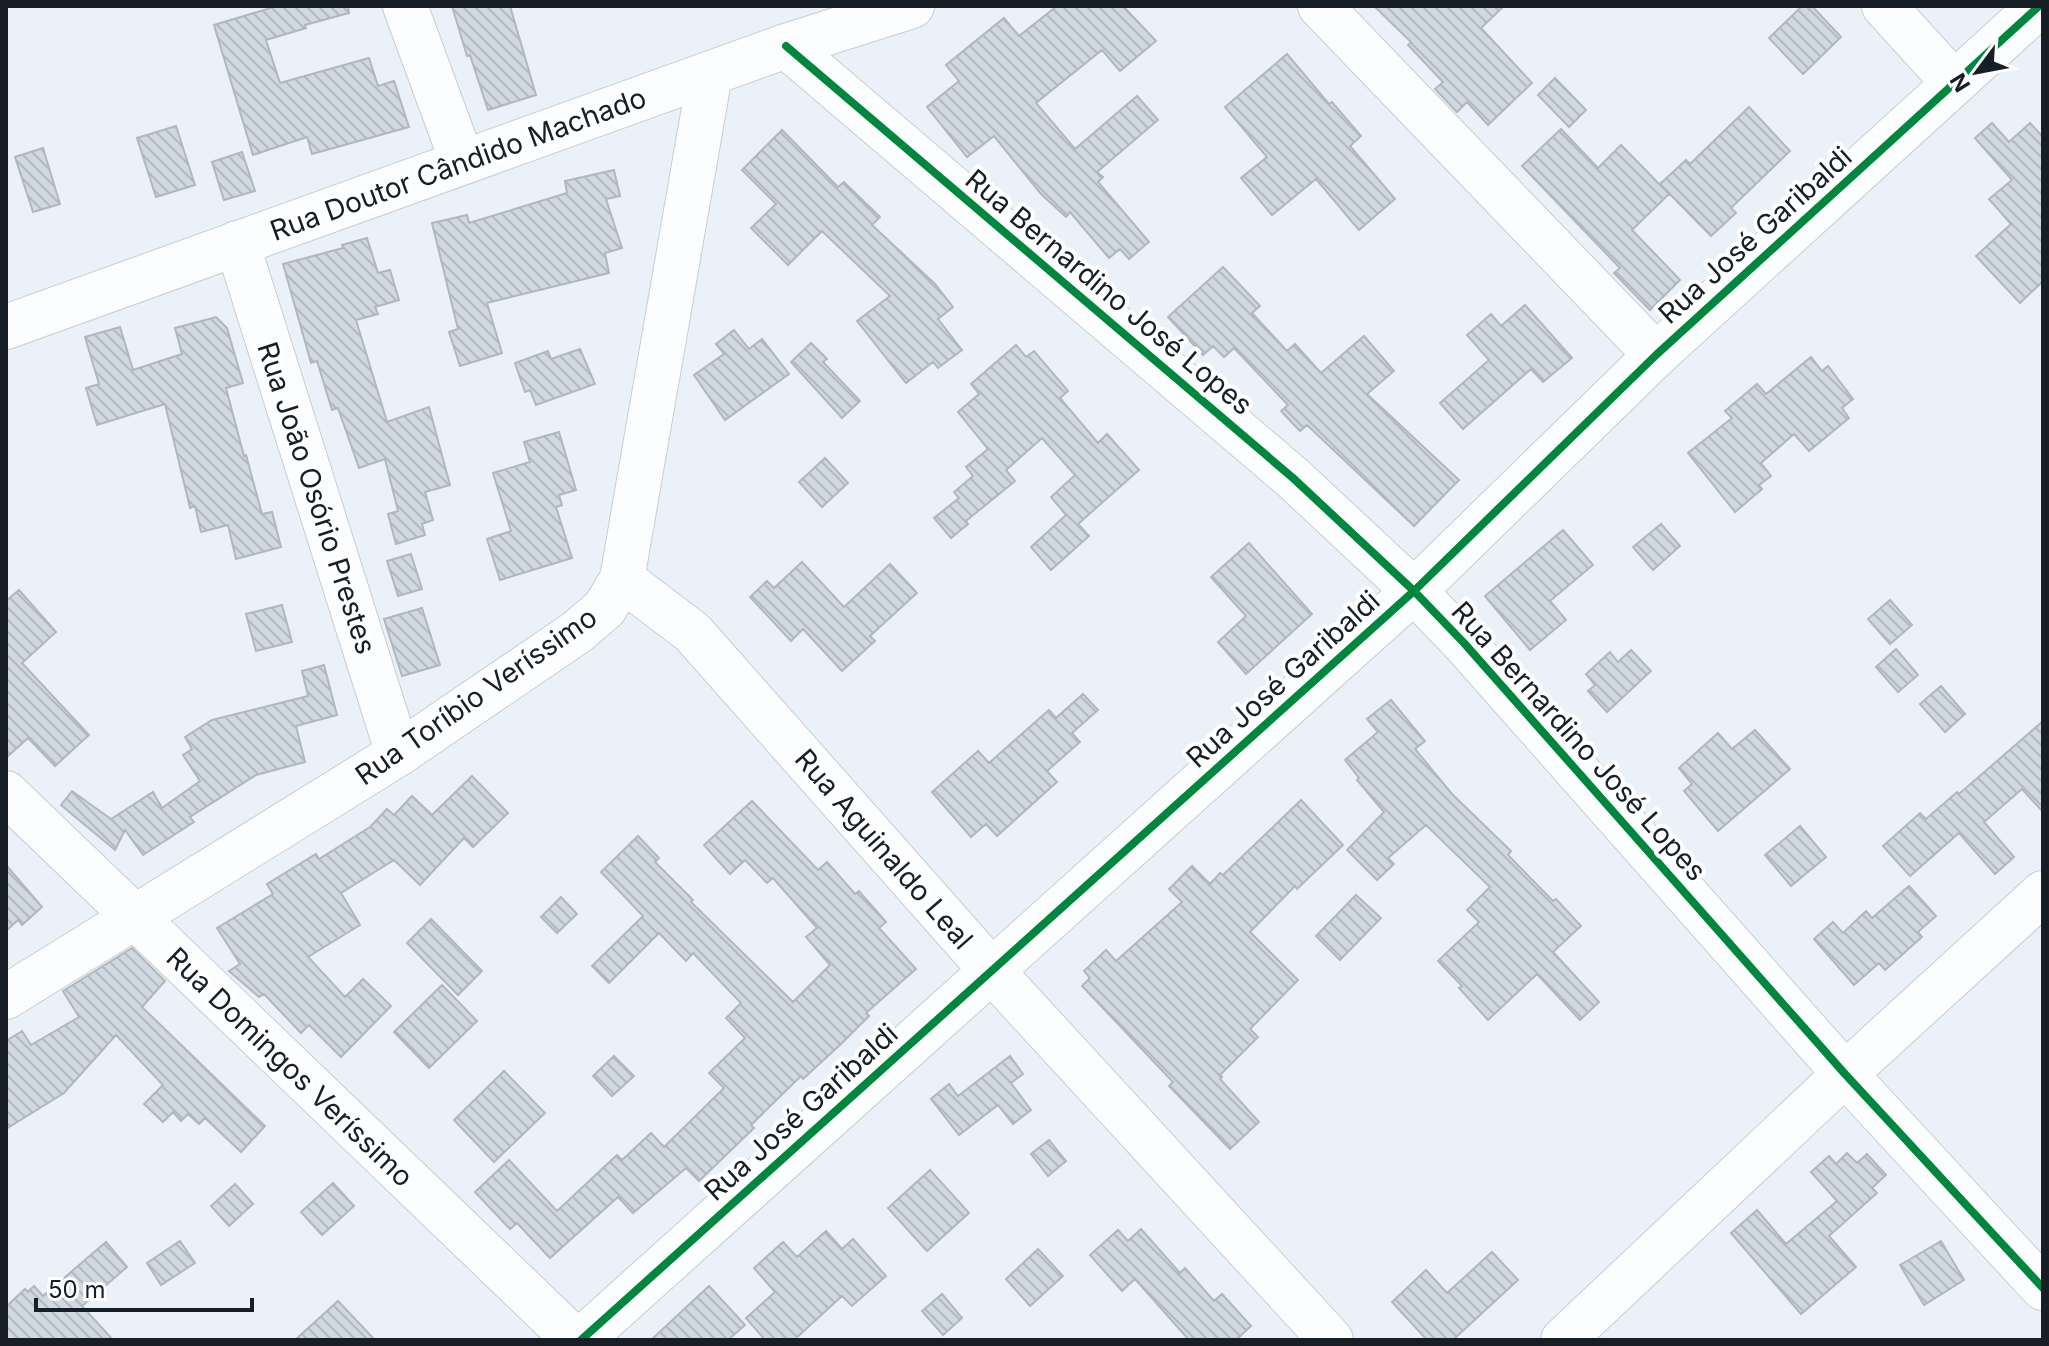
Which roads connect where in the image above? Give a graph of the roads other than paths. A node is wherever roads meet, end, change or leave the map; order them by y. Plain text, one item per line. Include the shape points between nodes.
1 (405, 6) edge
2 (912, 6) edge
3 (1320, 6) edge
4 (1884, 6) edge
5 (2039, 6) edge
6 (786, 46) junction
7 (710, 74) junction
8 (1954, 83) junction
9 (462, 161) junction
10 (237, 243) junction
11 (6, 327) edge
12 (1656, 355) junction
13 (622, 579) junction
14 (1414, 591) junction
15 (398, 754) junction
16 (6, 793) edge
17 (2043, 893) edge
18 (134, 918) junction
19 (991, 970) junction
20 (6, 997) edge
21 (1845, 1074) junction
22 (2043, 1288) edge
23 (578, 1340) edge
24 (1331, 1340) edge
25 (1563, 1340) edge

1 - 9 street
2 - 6 street, Rua Doutor Cândido Machado
3 - 12 street
4 - 8 street
5 - 8 street, Rua José Garibaldi
6 - 7 street, Rua Doutor Cândido Machado
6 - 14 street, Rua Bernardino José Lopes via 1293,478
7 - 9 street, Rua Doutor Cândido Machado
7 - 13 street, Rua Toríbio Veríssimo
8 - 12 street, Rua José Garibaldi
9 - 10 street, Rua Doutor Cândido Machado
10 - 11 street, Rua Doutor Cândido Machado
10 - 15 street, Rua João Osório Prestes
12 - 14 street, Rua José Garibaldi
13 - 15 street, Rua Toríbio Veríssimo via 605,608 577,632
13 - 19 street, Rua Aguinaldo Leal via 692,632
14 - 19 street, Rua José Garibaldi
14 - 21 street, Rua Bernardino José Lopes
15 - 18 street, Rua Toríbio Veríssimo
16 - 18 street, Rua Domingos Veríssimo
17 - 21 street
18 - 20 street, Rua Toríbio Veríssimo
18 - 23 street, Rua Domingos Veríssimo
19 - 23 street, Rua José Garibaldi
19 - 24 street, Rua Aguinaldo Leal
21 - 22 street, Rua Bernardino José Lopes
21 - 25 street

